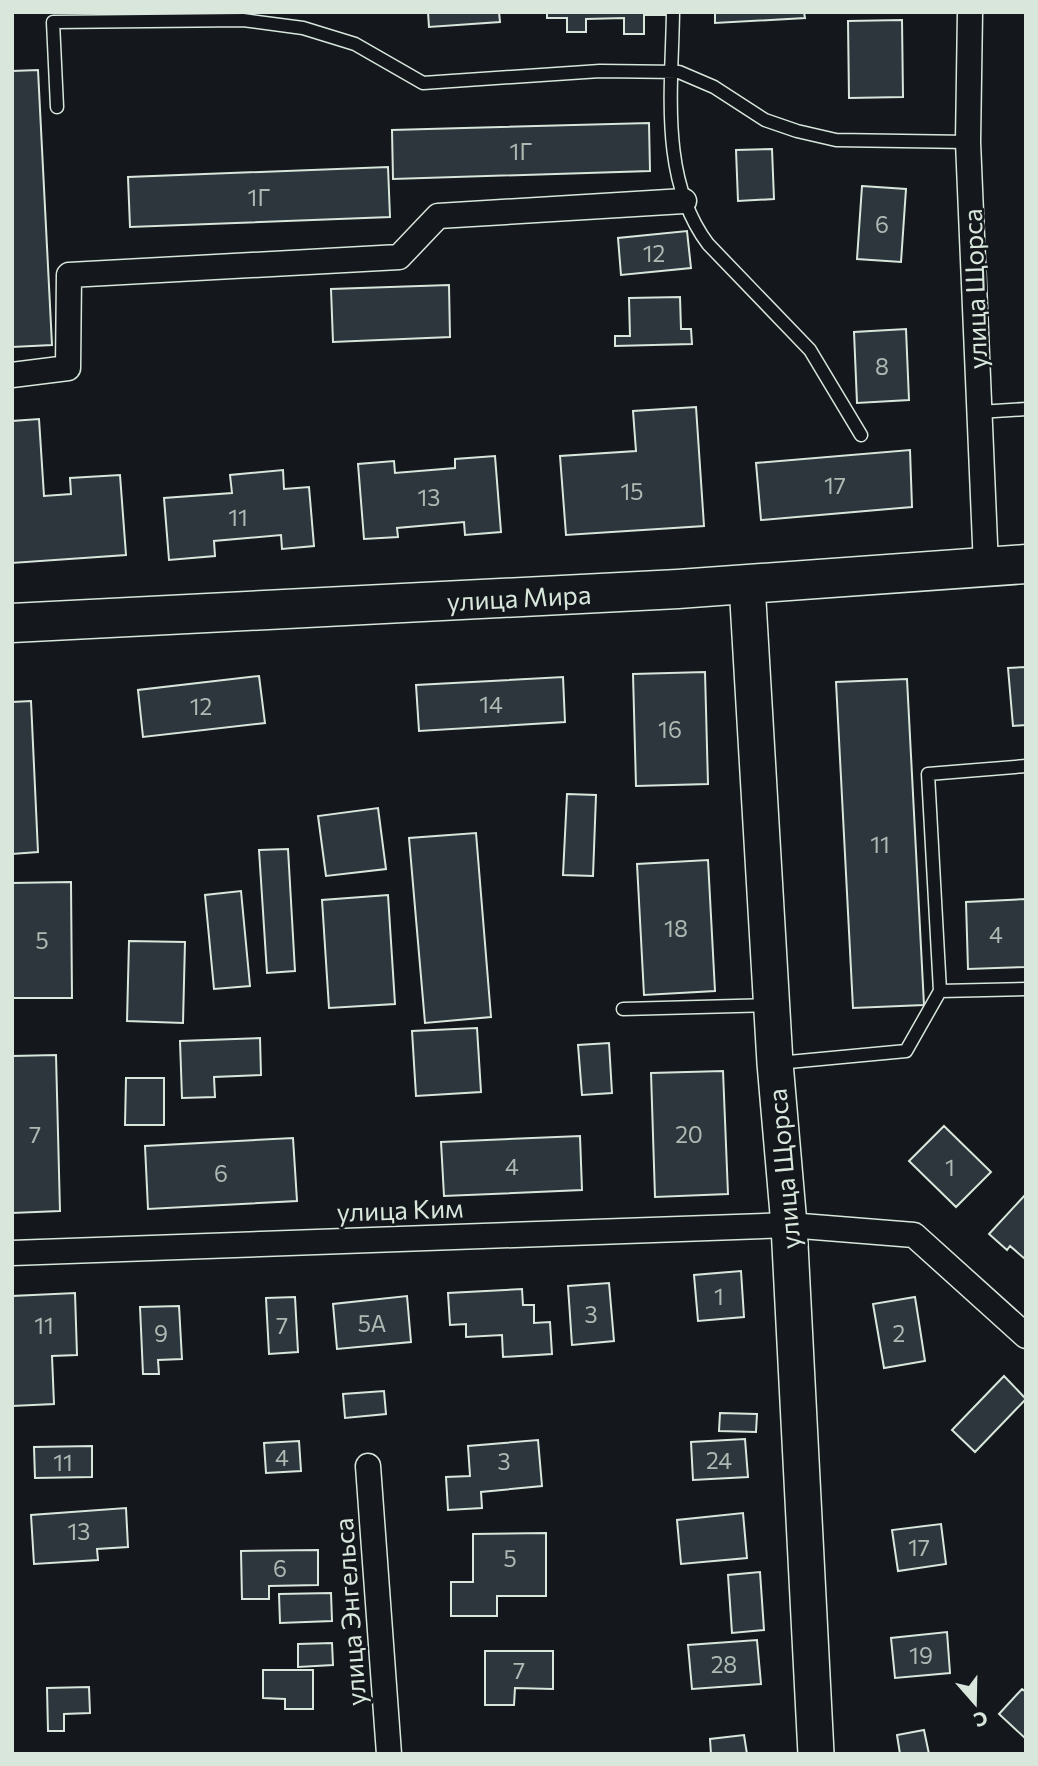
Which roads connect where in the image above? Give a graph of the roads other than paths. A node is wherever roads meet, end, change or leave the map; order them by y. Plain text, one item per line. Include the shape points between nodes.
1 (673, 12) edge
2 (970, 12) edge
3 (670, 72) junction
4 (57, 107) dead end
5 (968, 142) junction
6 (684, 201) junction
7 (12, 375) edge
8 (1026, 409) edge
9 (979, 412) junction
10 (861, 435) dead end
11 (1026, 564) edge
12 (986, 566) junction
13 (747, 584) junction
14 (12, 623) edge
15 (1026, 766) edge
16 (1026, 989) edge
17 (940, 991) junction
18 (772, 1005) junction
19 (623, 1009) dead end
20 (775, 1063) junction
21 (789, 1225) junction
22 (12, 1253) edge
23 (1026, 1336) edge
24 (368, 1466) dead end
25 (389, 1754) edge
26 (816, 1754) edge

1 - 3 lane
2 - 5 street, улица Щорса
3 - 4 lane via 600,71 423,83 355,44 303,28 243,20 53,22
3 - 5 lane via 714,87 765,120 797,131 849,141
3 - 6 lane via 676,166
5 - 9 street, улица Щорса
6 - 7 street via 438,216 399,257 69,275 68,368
6 - 10 lane via 708,244 810,350
8 - 9 lane
9 - 12 street, улица Щорса
11 - 12 main road, улица Мира
12 - 13 main road, улица Мира
13 - 14 main road, улица Мира
13 - 18 street, улица Щорса
15 - 17 lane via 928,774
16 - 17 lane
17 - 20 lane via 906,1051
18 - 19 lane
18 - 20 street, улица Щорса
20 - 21 street, улица Щорса
21 - 22 street, улица Ким
21 - 23 street, улица Ким via 914,1235
21 - 26 street, улица Щорса
24 - 25 street, улица Энгельса

